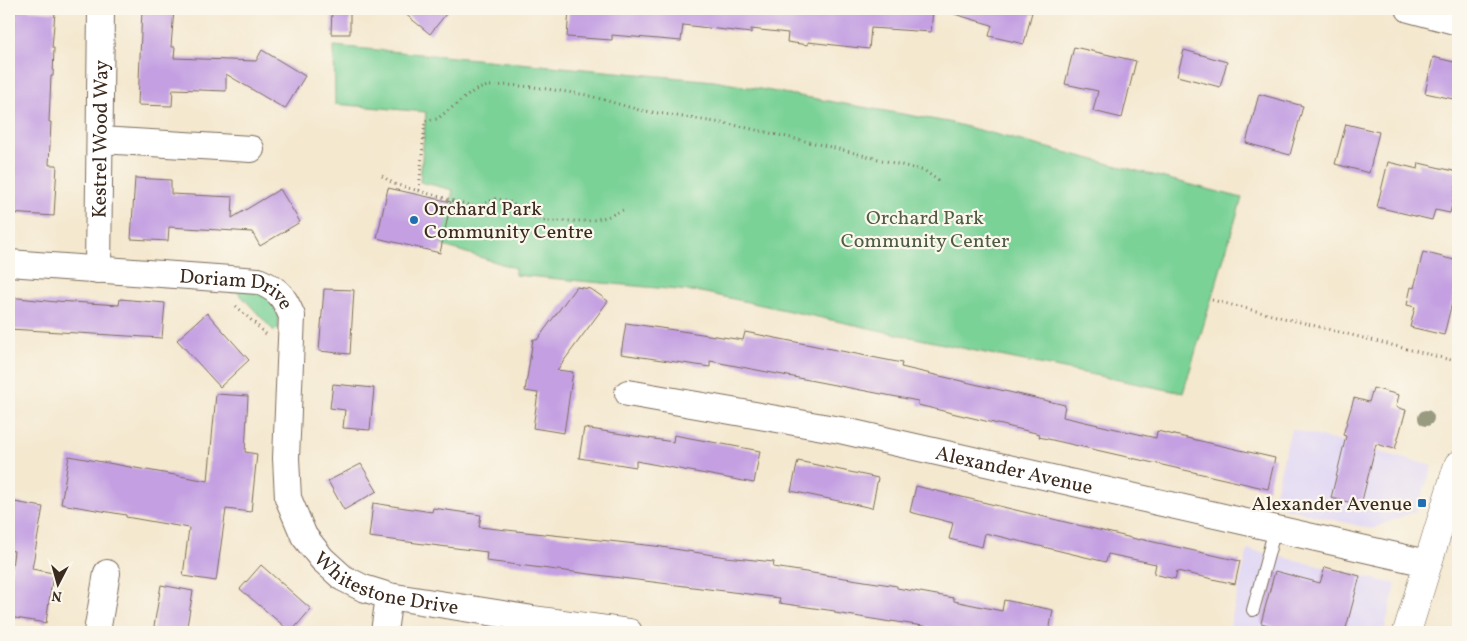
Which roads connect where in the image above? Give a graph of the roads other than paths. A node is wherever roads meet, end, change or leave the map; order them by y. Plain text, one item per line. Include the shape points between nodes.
1 (101, 9) edge
2 (1409, 9) edge
3 (1458, 22) edge
4 (100, 140) junction
5 (252, 149) dead end
6 (9, 263) edge
7 (98, 270) junction
8 (628, 393) dead end
9 (1458, 465) edge
10 (1275, 529) junction
11 (304, 536) joint
12 (1428, 563) junction
13 (107, 573) dead end
14 (389, 596) junction
15 (1253, 610) dead end
16 (97, 632) edge
17 (384, 632) edge
18 (629, 632) edge
19 (1407, 632) edge

1 - 4 street, Kestrel Wood Way
2 - 3 street
4 - 5 street
4 - 7 street, Kestrel Wood Way
6 - 7 street, Doriam Drive
7 - 11 street, Doriam Drive via 258,281 274,288 285,301 292,316 286,458 288,498
8 - 10 street, Alexander Avenue via 840,430
9 - 12 street
10 - 12 street, Alexander Avenue
10 - 15 lane
11 - 14 street, Whitestone Drive via 322,559 344,578
12 - 19 street
13 - 16 street
14 - 17 street
14 - 18 street, Whitestone Drive

